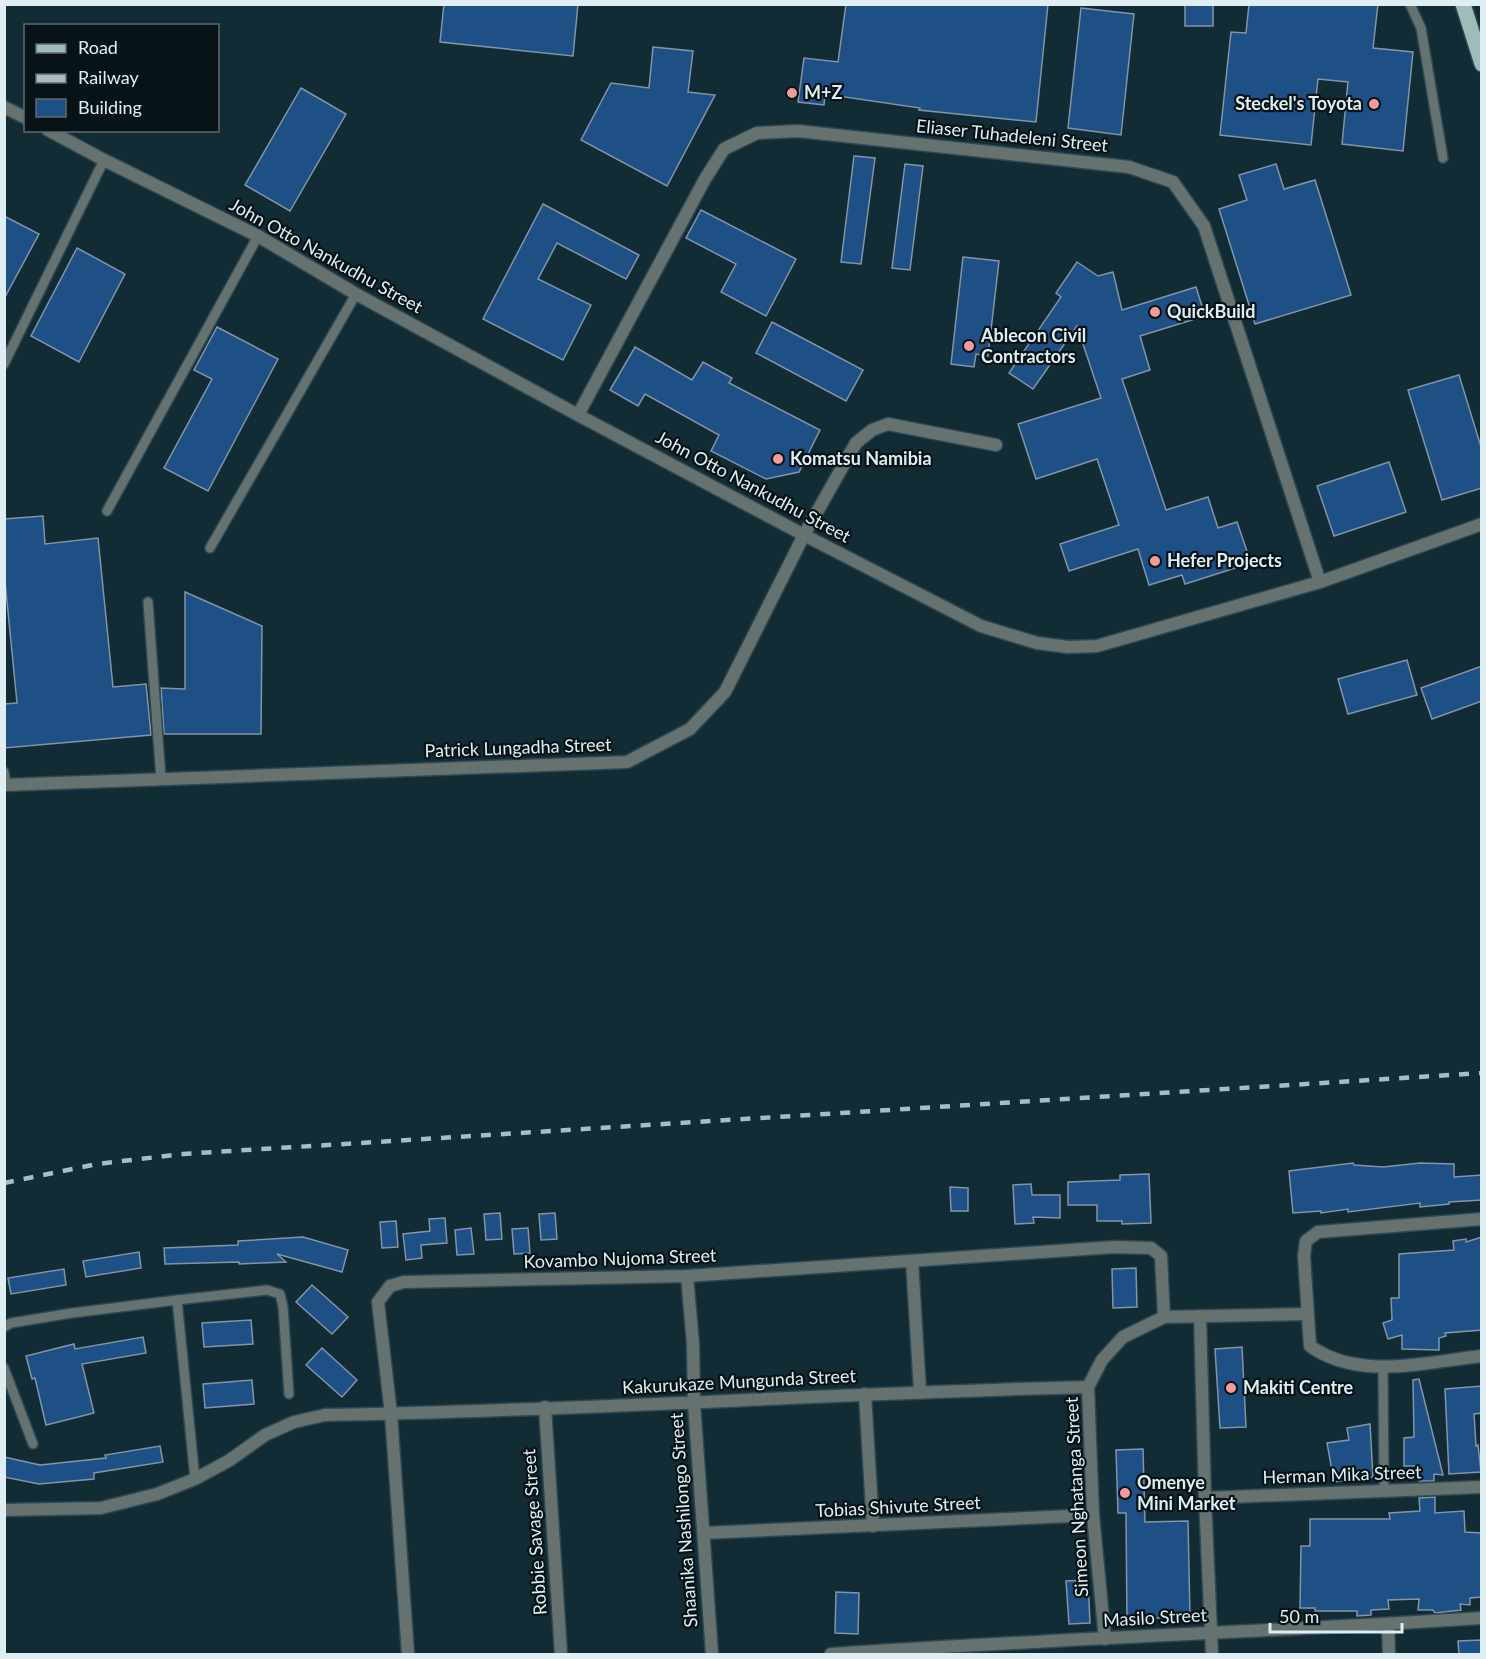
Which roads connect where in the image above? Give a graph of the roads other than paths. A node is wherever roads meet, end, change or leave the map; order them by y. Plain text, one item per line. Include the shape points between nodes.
1 (1410, 4) edge
2 (1463, 4) edge
3 (1482, 64) edge
4 (4, 107) edge
5 (24, 117) edge
6 (52, 132) edge
7 (1443, 158) dead end
8 (104, 160) junction
9 (258, 236) junction
10 (356, 294) junction
11 (4, 364) edge
12 (578, 415) junction
13 (996, 446) dead end
14 (107, 511) dead end
15 (1482, 524) edge
16 (804, 536) junction
17 (210, 548) dead end
18 (1320, 582) junction
19 (148, 602) dead end
20 (161, 779) junction
21 (5, 780) edge
22 (1482, 1219) edge
23 (912, 1261) junction
24 (687, 1276) junction
25 (177, 1300) junction
26 (1307, 1314) junction
27 (1200, 1316) junction
28 (1164, 1317) junction
29 (4, 1327) edge
30 (1482, 1356) edge
31 (1383, 1367) junction
32 (4, 1368) edge
33 (1088, 1387) junction
34 (920, 1391) junction
35 (289, 1394) dead end
36 (866, 1394) junction
37 (694, 1403) junction
38 (545, 1407) junction
39 (391, 1414) junction
40 (33, 1444) dead end
41 (195, 1479) junction
42 (1482, 1487) edge
43 (1384, 1491) junction
44 (1205, 1498) junction
45 (4, 1510) edge
46 (1094, 1515) junction
47 (873, 1526) junction
48 (704, 1533) junction
49 (1482, 1618) edge
50 (1388, 1624) junction
51 (1211, 1633) junction
52 (1105, 1639) junction
53 (983, 1649) edge
54 (408, 1654) edge
55 (561, 1654) edge
56 (712, 1654) edge
57 (831, 1654) edge
58 (1212, 1654) edge
59 (1389, 1654) edge

1 - 7 lane via 1421,28
2 - 3 main road
4 - 5 street
6 - 8 street, John Otto Nankudhu Street
8 - 9 street, John Otto Nankudhu Street
8 - 11 lane
9 - 10 street, John Otto Nankudhu Street
9 - 14 lane
10 - 12 street, John Otto Nankudhu Street
10 - 17 lane
12 - 16 street, John Otto Nankudhu Street
12 - 18 street, Eliaser Tuhadeleni Street via 705,178 724,149 757,133 798,131 1128,167 1173,182 1204,226
13 - 16 street, Patrick Lungadha Street via 888,424 872,430 856,443
15 - 18 street, John Otto Nankudhu Street
16 - 18 street, John Otto Nankudhu Street via 981,626 1037,643 1068,646 1096,646
16 - 20 street, Patrick Lungadha Street via 725,692 690,729 627,762
19 - 20 lane
20 - 21 street, Patrick Lungadha Street
22 - 26 street via 1318,1232 1306,1241
23 - 24 street, Kovambo Nujoma Street
23 - 28 street, Kovambo Nujoma Street via 1114,1247 1151,1248 1161,1256
23 - 34 street
24 - 37 street, Shaanika Nashilongo Street
24 - 39 street, Kovambo Nujoma Street via 405,1282 390,1286 378,1302
25 - 29 lane via 72,1313
25 - 35 lane via 267,1290 280,1294
25 - 41 lane
26 - 27 street, Simeon Nghatanga Street
26 - 31 street via 1310,1346 1324,1356
27 - 28 street, Simeon Nghatanga Street
27 - 44 street
28 - 33 street, Simeon Nghatanga Street via 1123,1337 1102,1360
30 - 31 street
31 - 43 lane
32 - 40 lane
33 - 34 street, Kakurukaze Mungunda Street
33 - 46 street, Simeon Nghatanga Street
34 - 36 street, Kakurukaze Mungunda Street
36 - 37 street, Kakurukaze Mungunda Street
36 - 47 street
37 - 38 street, Kakurukaze Mungunda Street
37 - 48 street, Shaanika Nashilongo Street
38 - 39 street, Kakurukaze Mungunda Street
38 - 55 street, Robbie Savage Street
39 - 41 street, Kakurukaze Mungunda Street via 325,1415 294,1422 264,1435
39 - 54 street, Kovambo Nujoma Street
41 - 45 street, Kakurukaze Mungunda Street via 100,1509
42 - 43 street, Herman Mika Street
43 - 44 street, Herman Mika Street
44 - 51 street
46 - 47 street, Tobias Shivute Street
46 - 52 street, Simeon Nghatanga Street
47 - 48 street, Tobias Shivute Street
48 - 56 street, Shaanika Nashilongo Street
49 - 50 street, Masilo Street
50 - 51 street, Masilo Street
50 - 59 street
51 - 52 street, Masilo Street
51 - 58 street
52 - 53 street, Masilo Street
53 - 57 street, Masilo Street

